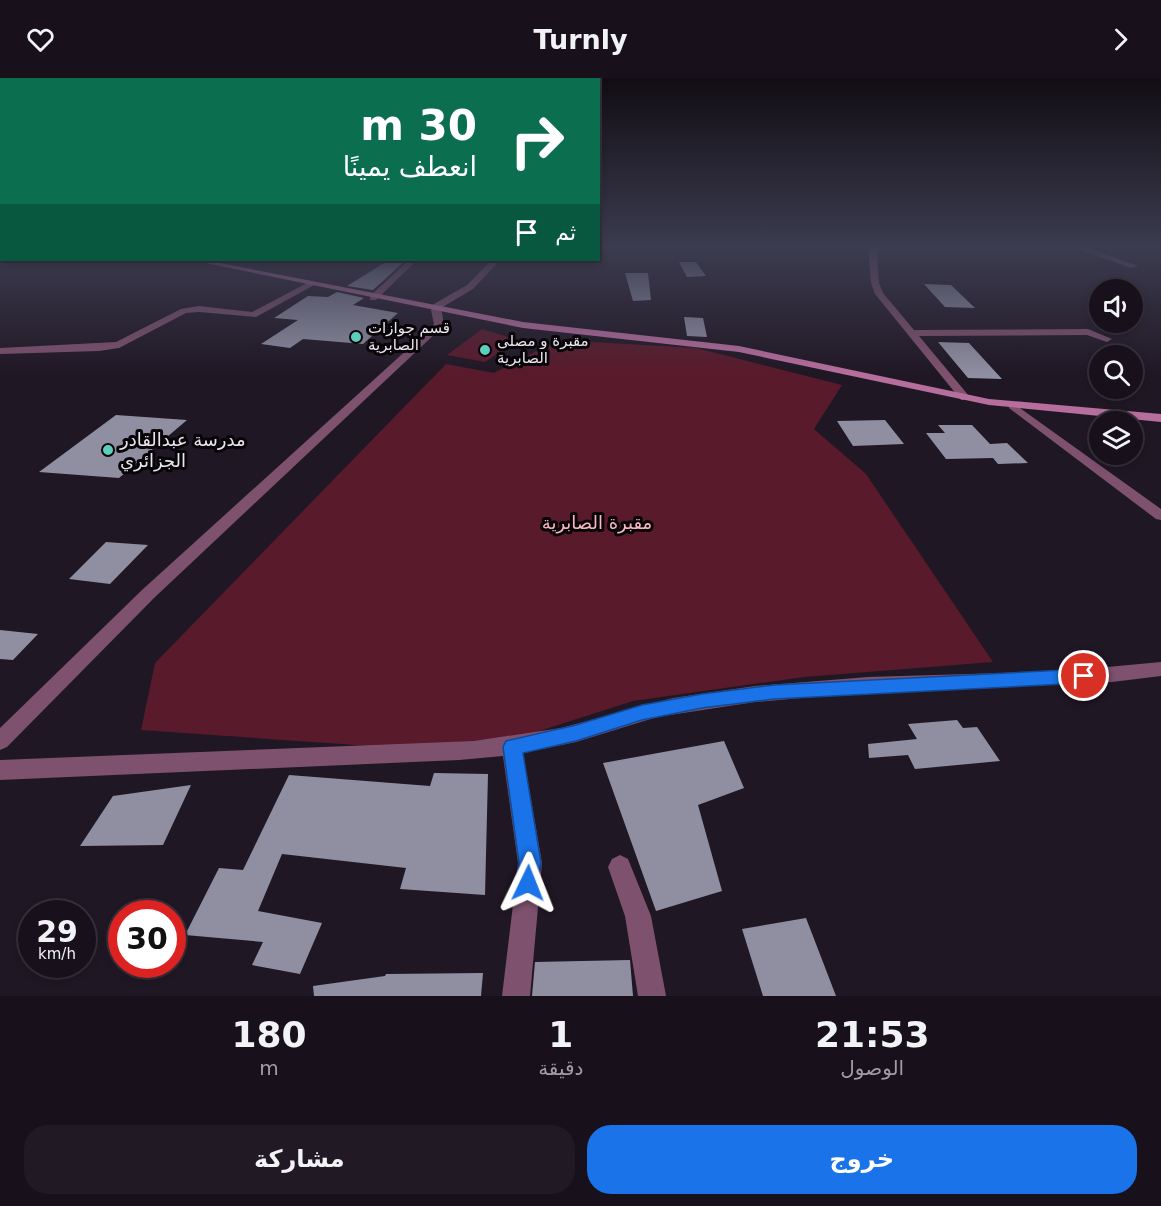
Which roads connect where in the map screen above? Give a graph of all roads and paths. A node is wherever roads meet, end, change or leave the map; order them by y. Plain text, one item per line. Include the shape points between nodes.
1 (303, 289) edge
2 (333, 289) edge
3 (383, 289) edge
4 (467, 289) edge
5 (876, 289) edge
6 (373, 298) junction
7 (435, 310) junction
8 (912, 333) junction
9 (1107, 339) dead end
10 (0, 351) edge
11 (965, 398) junction
12 (1013, 406) junction
13 (1161, 418) edge
14 (1161, 516) edge
15 (1161, 669) edge
16 (0, 741) edge
17 (512, 747) junction
18 (0, 770) edge
19 (620, 867) dead end
20 (516, 996) edge
21 (652, 996) edge

1 - 10 street via 253,315 184,311 119,345
2 - 6 street
3 - 6 street
4 - 7 street
5 - 8 street
6 - 7 street
7 - 11 street via 561,330 741,349
7 - 16 street via 439,324 435,329 148,594
8 - 9 street via 1088,332
8 - 11 street
11 - 12 street
12 - 13 street
12 - 14 street
15 - 17 street via 990,683 764,693 642,713
17 - 18 street
17 - 20 street via 530,863
19 - 21 street via 638,916

